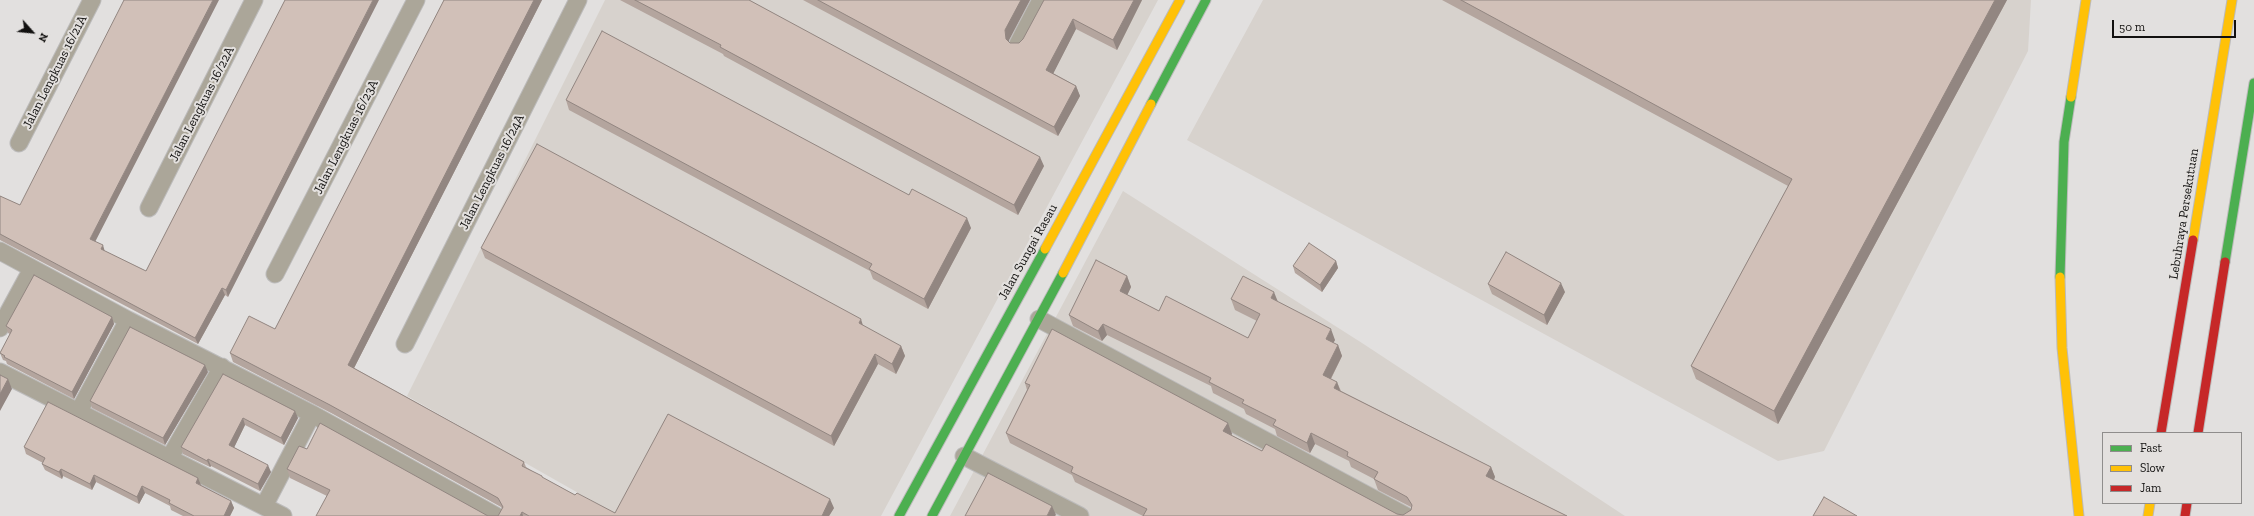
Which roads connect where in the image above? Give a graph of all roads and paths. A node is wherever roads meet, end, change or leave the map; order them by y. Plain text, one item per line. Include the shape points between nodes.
1 (92, 0) edge
2 (254, 0) edge
3 (416, 0) edge
4 (578, 0) edge
5 (1041, 0) edge
6 (1180, 0) edge
7 (1206, 0) edge
8 (2086, 0) edge
9 (2232, 0) edge
10 (1018, 44) edge
11 (2254, 83) edge
12 (19, 143) dead end
13 (149, 208) dead end
14 (0, 252) edge
15 (32, 269) junction
16 (275, 274) dead end
17 (1038, 319) junction
18 (128, 320) junction
19 (0, 328) edge
20 (405, 344) dead end
21 (222, 367) junction
22 (0, 372) edge
23 (79, 411) junction
24 (312, 414) junction
25 (2161, 432) edge
26 (2198, 432) edge
27 (964, 456) junction
28 (170, 457) junction
29 (2150, 504) edge
30 (2187, 504) edge
31 (264, 506) junction
32 (283, 516) edge
33 (496, 516) edge
34 (899, 516) edge
35 (932, 516) edge
36 (1080, 516) edge
37 (1406, 516) edge
38 (2080, 516) edge
39 (2148, 516) edge
40 (2185, 516) edge

1 - 12 street, Jalan Lengkuas 16/21A
2 - 13 street, Jalan Lengkuas 16/22A
3 - 16 street, Jalan Lengkuas 16/23A
4 - 20 street, Jalan Lengkuas 16/24A
5 - 10 street
6 - 34 main road, Jalan Sungai Rasau
7 - 17 main road
8 - 38 main road via 2064,142 2059,254 2062,348
9 - 25 main road, Lebuhraya Persekutuan
11 - 26 main road
14 - 15 street
15 - 18 street
15 - 19 street
17 - 27 main road
17 - 37 street
18 - 21 street
18 - 23 street
21 - 24 street
21 - 28 street
22 - 23 street
23 - 28 street
24 - 31 street
24 - 33 street
27 - 35 main road
27 - 36 street
28 - 31 street
29 - 39 main road
30 - 40 main road
31 - 32 street

